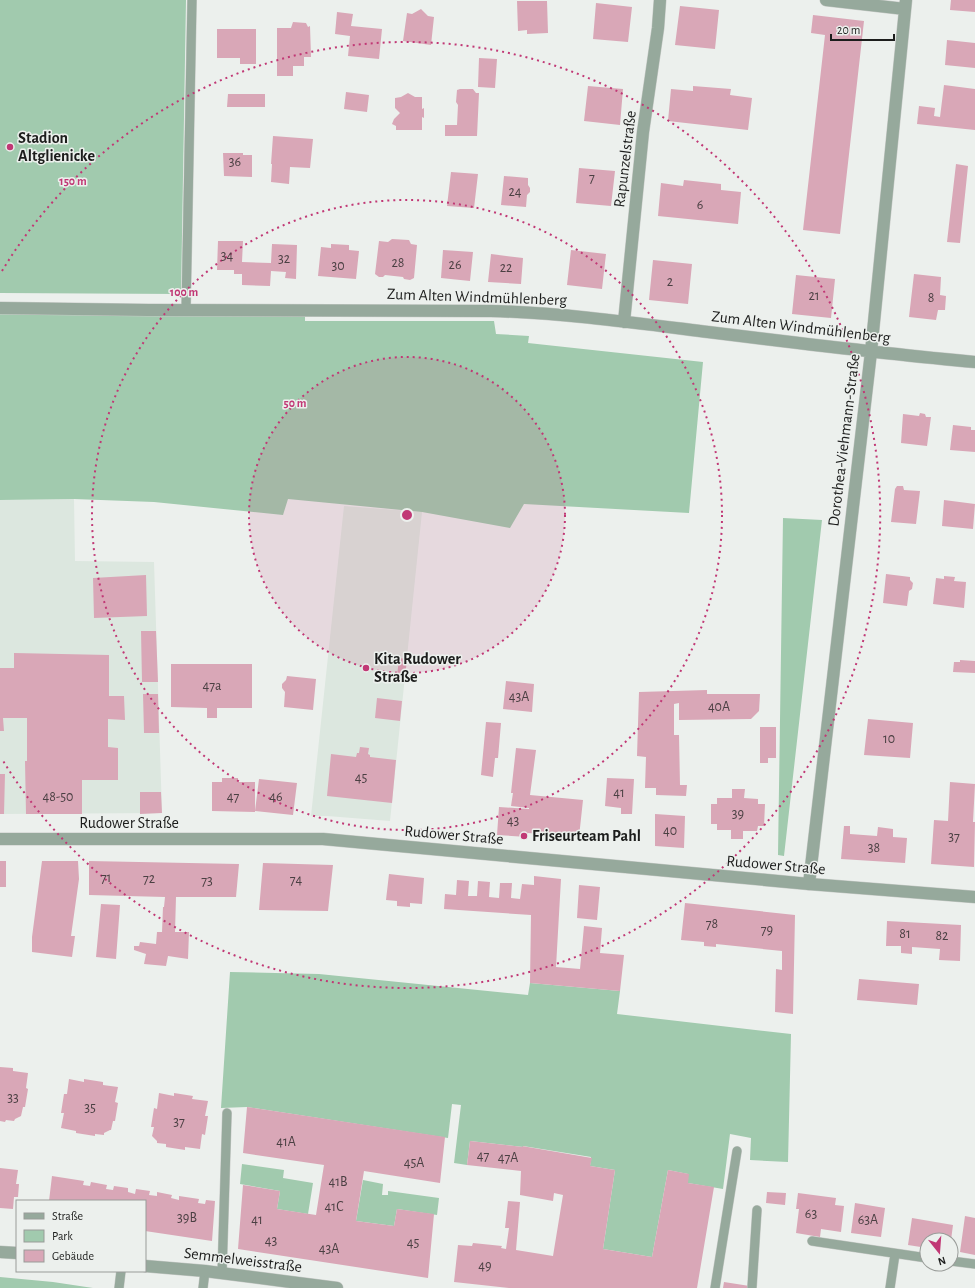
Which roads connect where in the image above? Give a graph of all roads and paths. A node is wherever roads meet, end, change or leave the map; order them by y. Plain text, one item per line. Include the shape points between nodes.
1 (192, 0) edge
2 (660, 0) edge
3 (826, 0) edge
4 (905, 5) edge
5 (0, 308) edge
6 (186, 310) junction
7 (624, 322) junction
8 (871, 352) junction
9 (975, 362) edge
10 (0, 839) edge
11 (809, 884) junction
12 (975, 897) edge
13 (227, 1114) dead end
14 (737, 1151) dead end
15 (757, 1210) dead end
16 (812, 1241) dead end
17 (0, 1252) edge
18 (16, 1253) edge
19 (895, 1254) junction
20 (919, 1257) edge
21 (959, 1262) edge
22 (975, 1264) edge
23 (146, 1266) edge
24 (205, 1271) junction
25 (121, 1272) edge
26 (222, 1274) junction
27 (752, 1286) dead end
28 (119, 1288) edge
29 (203, 1288) edge
30 (337, 1288) edge
31 (715, 1288) edge
32 (890, 1288) edge

1 - 6 lane
2 - 7 street, Rapunzelstraße
3 - 4 street
4 - 8 street, Dorothea-Viehmann-Straße
5 - 6 street, Zum Alten Windmühlenberg
6 - 7 street, Zum Alten Windmühlenberg via 491,310
7 - 8 street, Zum Alten Windmühlenberg
8 - 9 street, Zum Alten Windmühlenberg
8 - 11 street, Dorothea-Viehmann-Straße
10 - 11 street, Rudower Straße via 323,839
11 - 12 street, Rudower Straße
13 - 26 lane
14 - 31 lane
15 - 27 lane
16 - 19 lane
17 - 18 street
19 - 20 lane
19 - 32 lane
21 - 22 lane
23 - 24 street, Semmelweisstraße
24 - 26 street, Semmelweisstraße
24 - 29 lane
25 - 28 lane
26 - 30 street, Semmelweisstraße

